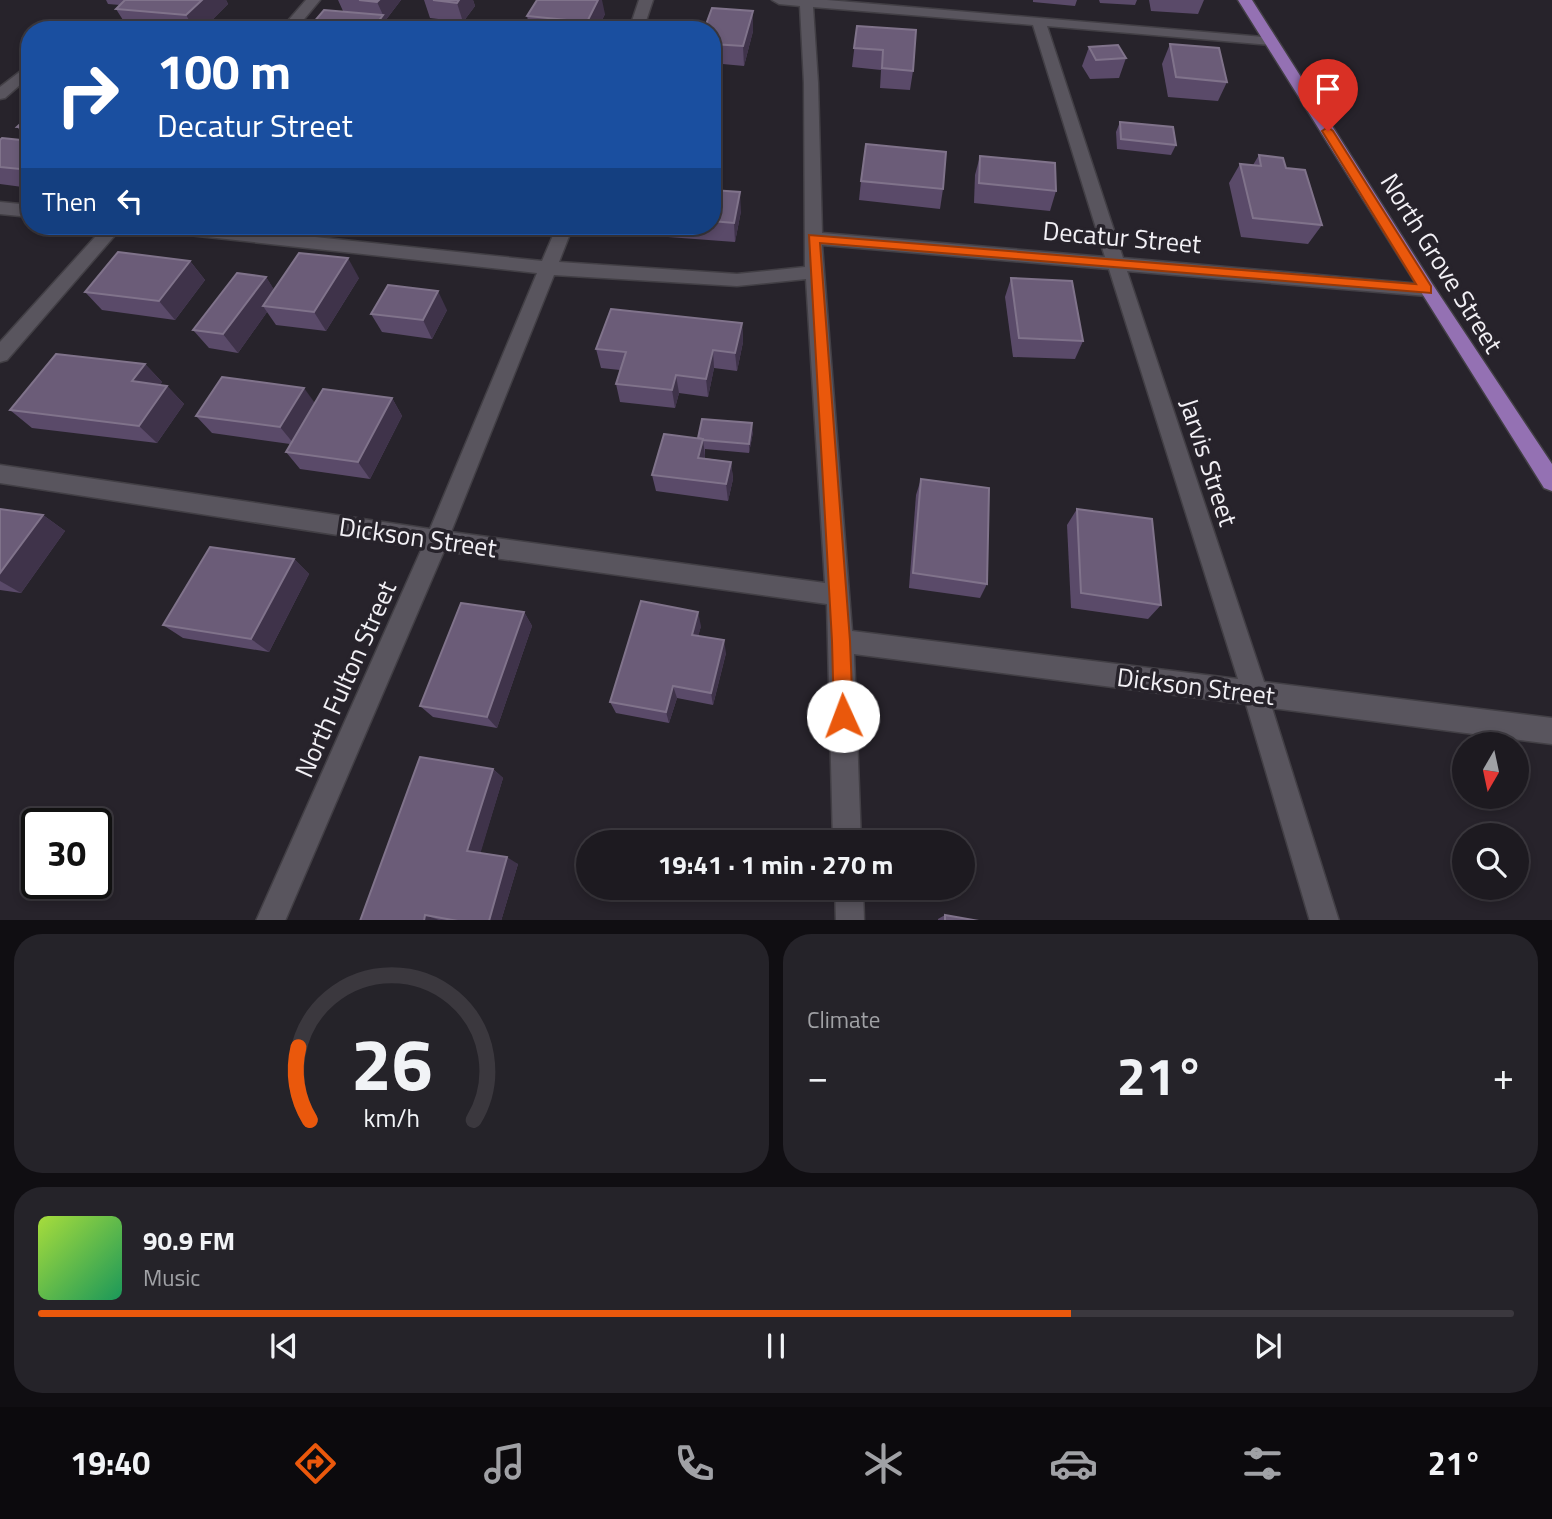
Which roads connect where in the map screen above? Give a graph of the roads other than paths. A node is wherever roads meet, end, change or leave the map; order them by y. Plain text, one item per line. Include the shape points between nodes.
1 (313, 0) edge
2 (646, 0) edge
3 (779, 0) edge
4 (1245, 0) edge
5 (806, 2) junction
6 (295, 21) edge
7 (639, 21) edge
8 (1038, 21) junction
9 (1271, 41) junction
10 (21, 76) edge
11 (0, 94) edge
12 (0, 208) edge
13 (21, 210) edge
14 (106, 235) edge
15 (244, 235) edge
16 (561, 235) edge
17 (813, 238) junction
18 (1114, 262) junction
19 (548, 268) junction
20 (814, 272) junction
21 (1427, 290) junction
22 (0, 355) edge
23 (0, 474) edge
24 (1552, 482) edge
25 (437, 540) junction
26 (838, 595) junction
27 (841, 641) junction
28 (1255, 694) junction
29 (1552, 731) edge
30 (847, 830) edge
31 (849, 900) edge
32 (270, 920) edge
33 (850, 920) edge
34 (1325, 920) edge

1 - 6 street
2 - 7 street
3 - 5 street
4 - 9 main road, North Grove Street
5 - 8 street
5 - 17 street
8 - 9 street
8 - 18 street, Jarvis Street
9 - 21 main road, North Grove Street
10 - 11 street
12 - 13 street
14 - 22 street
15 - 19 street
16 - 19 street, North Fulton Street
17 - 18 street, Decatur Street
17 - 20 street
18 - 21 street, Decatur Street
18 - 28 street, Jarvis Street
19 - 20 street via 737,279
19 - 25 street, North Fulton Street
20 - 26 street
21 - 24 main road, North Grove Street
23 - 25 street, Dickson Street
25 - 26 street, Dickson Street
25 - 32 street, North Fulton Street
26 - 27 street
27 - 28 street, Dickson Street
27 - 30 street
28 - 29 street, Dickson Street
28 - 34 street, Jarvis Street
31 - 33 street

